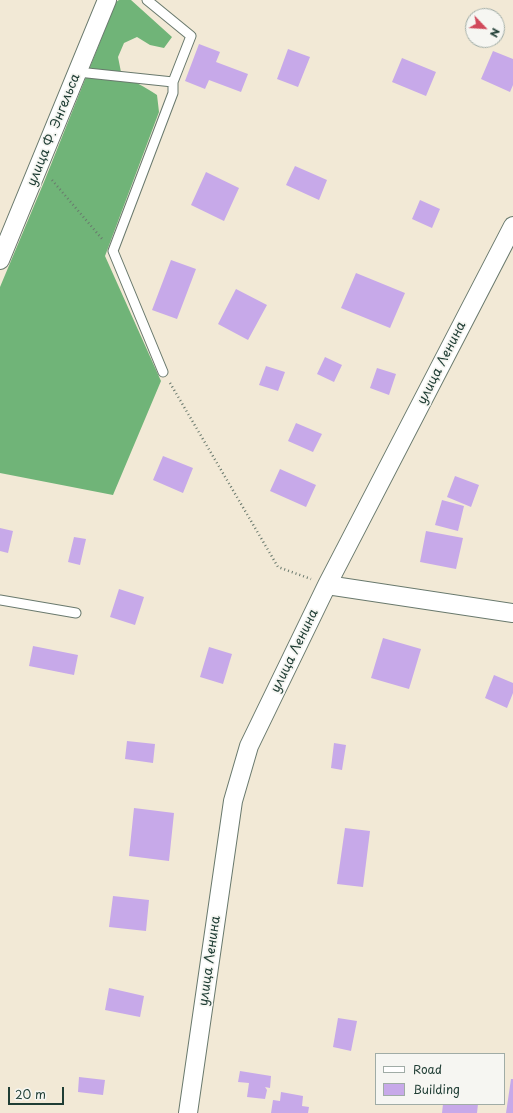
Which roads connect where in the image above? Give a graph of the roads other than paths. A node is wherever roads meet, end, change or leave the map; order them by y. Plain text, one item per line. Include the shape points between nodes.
1 (107, 0) edge
2 (147, 0) edge
3 (78, 72) junction
4 (173, 82) junction
5 (513, 226) edge
6 (0, 260) edge
7 (163, 372) road end
8 (327, 585) junction
9 (0, 600) edge
10 (76, 613) dead end
11 (513, 613) edge
12 (188, 1113) edge

1 - 3 street, улица Ф. Энгельса
2 - 4 lane via 191,36
3 - 4 lane
3 - 6 street, улица Ф. Энгельса
4 - 7 lane via 172,93 113,251
5 - 8 street, улица Ленина
8 - 11 street
8 - 12 street, улица Ленина via 249,746 233,801
9 - 10 lane

